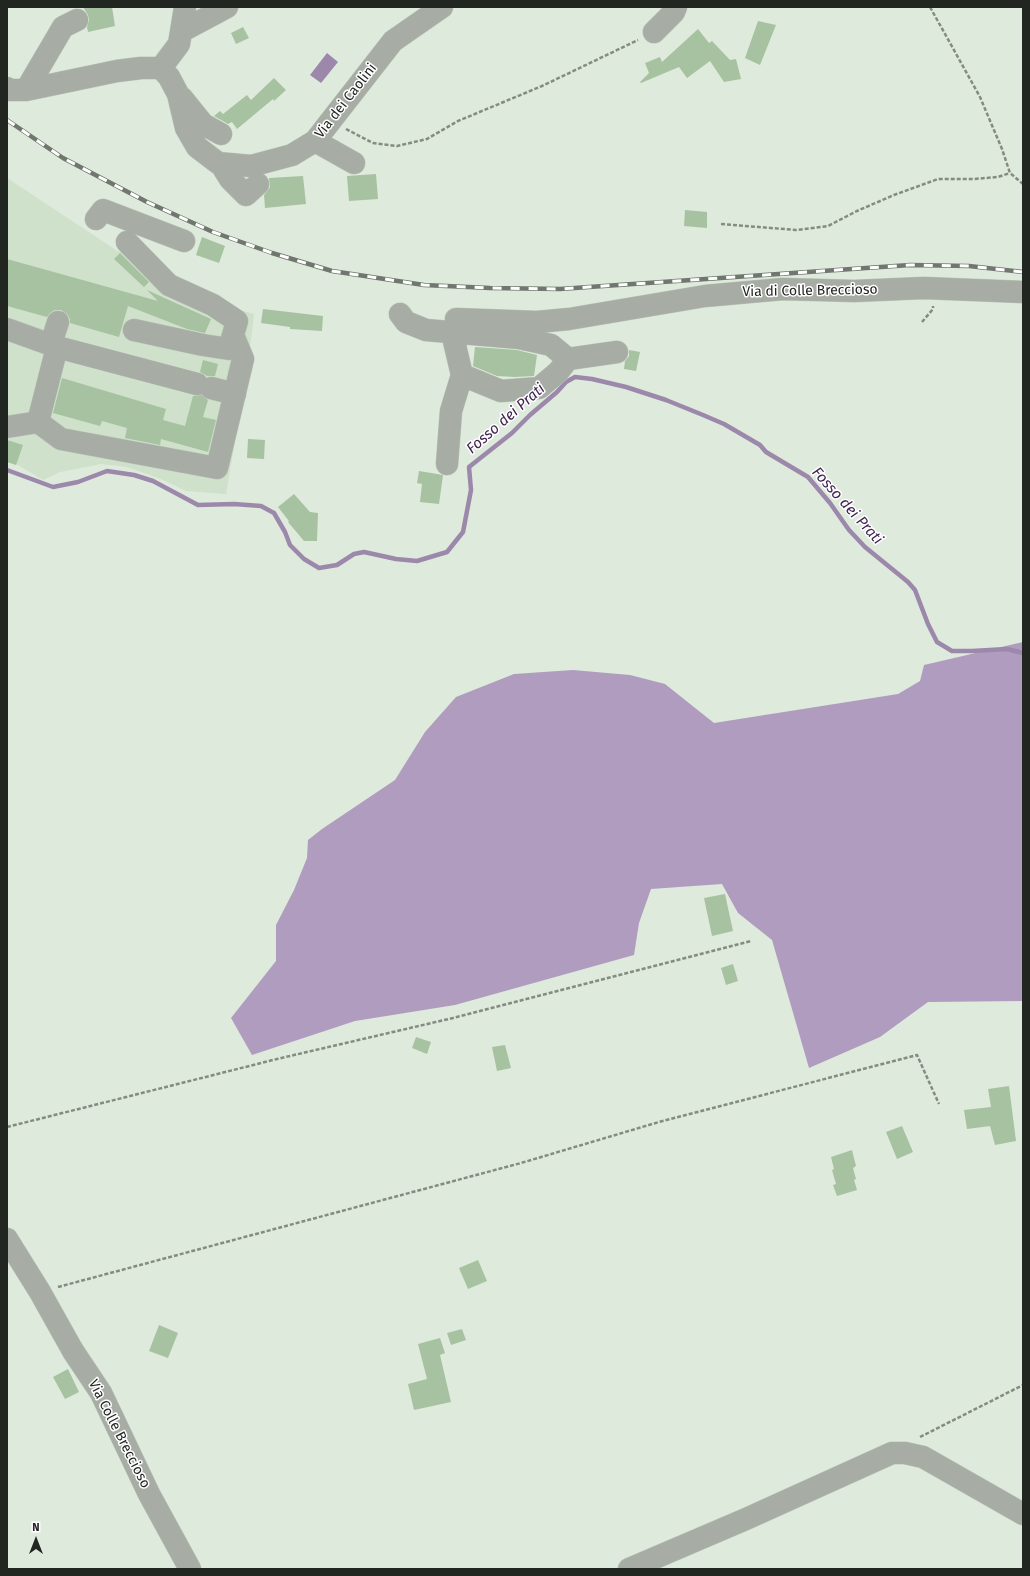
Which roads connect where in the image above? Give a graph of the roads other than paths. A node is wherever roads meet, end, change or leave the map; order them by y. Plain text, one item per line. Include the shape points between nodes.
1 (185, 7) edge
2 (227, 7) edge
3 (442, 7) edge
4 (676, 7) edge
5 (77, 20) dead end
6 (182, 30) junction
7 (654, 32) road end
8 (161, 68) junction
9 (17, 89) edge
10 (178, 94) junction
11 (222, 134) dead end
12 (315, 141) junction
13 (220, 163) junction
14 (354, 163) dead end
15 (258, 184) dead end
16 (96, 219) dead end
17 (184, 241) dead end
18 (127, 242) dead end
19 (1023, 292) edge
20 (400, 314) dead end
21 (58, 322) dead end
22 (454, 326) junction
23 (7, 329) edge
24 (134, 330) dead end
25 (233, 335) junction
26 (54, 346) junction
27 (617, 352) dead end
28 (568, 359) junction
29 (462, 375) junction
30 (234, 394) junction
31 (38, 422) junction
32 (7, 428) edge
33 (447, 464) dead end
34 (7, 1239) edge
35 (1023, 1514) edge
36 (190, 1569) edge
37 (629, 1569) edge

1 - 6 street
2 - 6 street
3 - 12 street, Via dei Caolini via 393,41
4 - 7 street
5 - 9 street via 63,27
6 - 8 street via 179,44
8 - 9 street via 117,70
8 - 10 street
10 - 11 street via 203,124
10 - 13 street via 186,128 197,146
12 - 13 street, Via dei Caolini via 292,155 251,166
12 - 14 street
13 - 15 street via 230,179 246,195
16 - 17 street via 103,210
18 - 25 street via 169,286 213,305 237,321
19 - 22 street, Via di Colle Breccioso via 924,288 854,291 783,289 705,296 563,320
20 - 22 street via 406,322 426,330
21 - 26 street
22 - 28 street via 551,345
22 - 29 street
23 - 26 street
24 - 25 street via 229,349
25 - 30 street via 243,359
26 - 30 street
26 - 31 street
27 - 28 street
28 - 29 street via 558,372 539,388 501,391
29 - 33 street via 451,411
30 - 31 street via 217,468 61,439
31 - 32 street
34 - 36 street, Via Colle Breccioso via 107,1403 149,1494
35 - 37 street via 923,1457 905,1452 892,1453

